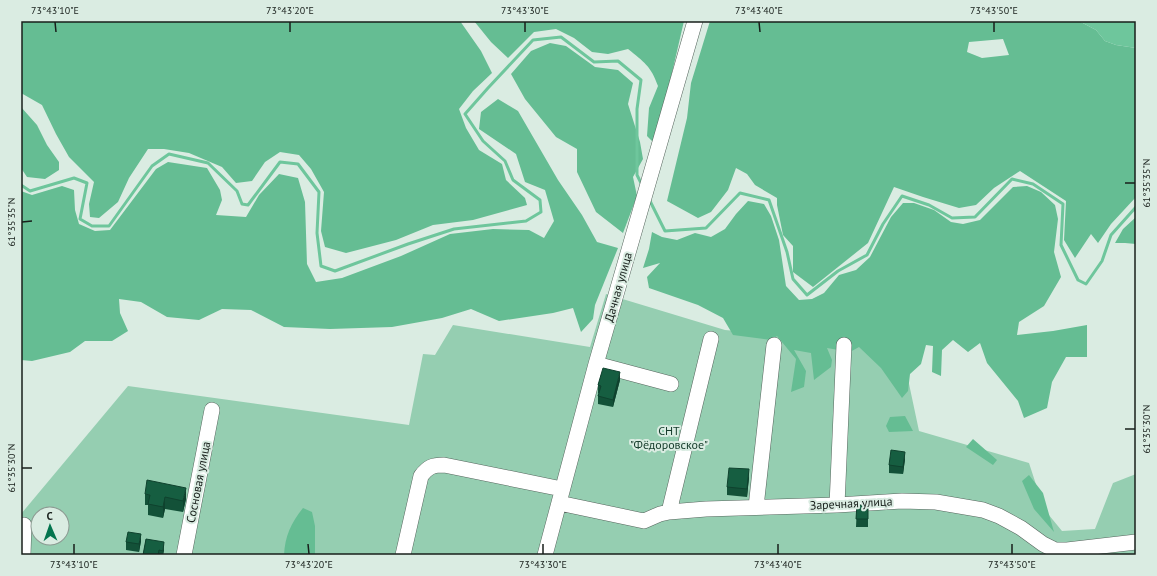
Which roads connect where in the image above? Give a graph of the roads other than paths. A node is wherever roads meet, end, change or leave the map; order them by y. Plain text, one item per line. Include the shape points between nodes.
1 (695, 21) edge
2 (711, 339) dead end
3 (774, 345) dead end
4 (844, 345) dead end
5 (596, 364) junction
6 (671, 384) dead end
7 (212, 410) dead end
8 (561, 496) junction
9 (837, 504) junction
10 (756, 507) junction
11 (669, 512) junction
12 (24, 525) dead end
13 (1136, 542) edge
14 (23, 555) edge
15 (184, 555) edge
16 (403, 555) edge
17 (545, 555) edge

1 - 5 street, Дачная улица
2 - 11 street
3 - 10 street
4 - 9 street
5 - 6 street
5 - 8 street, Дачная улица
7 - 15 street, Сосновая улица
8 - 11 street, Заречная улица via 644,521
8 - 16 street, Заречная улица via 444,465 433,465 421,476
8 - 17 street, Дачная улица
9 - 10 street, Заречная улица
9 - 13 street, Заречная улица via 902,500 936,502 976,509 999,516 1055,550
10 - 11 street, Заречная улица
12 - 14 street

